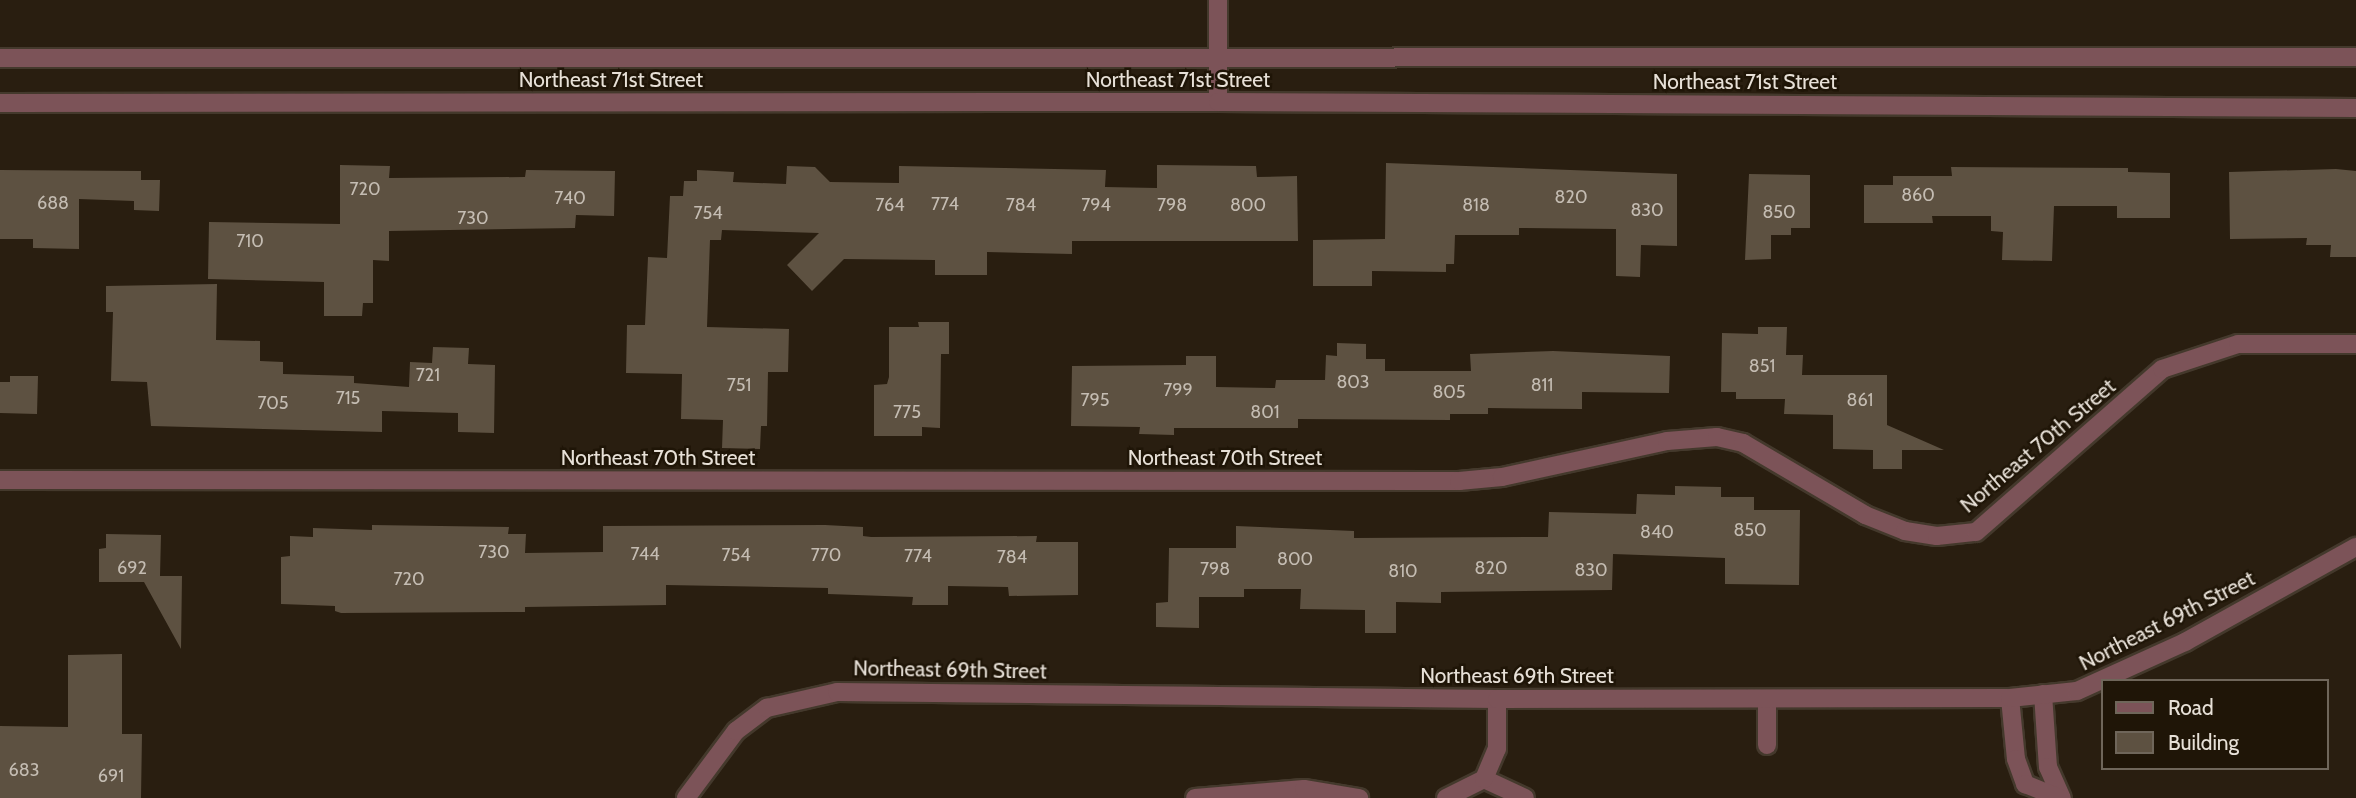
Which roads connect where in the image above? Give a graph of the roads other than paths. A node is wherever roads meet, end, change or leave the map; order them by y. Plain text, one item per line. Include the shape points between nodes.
1 (1218, 0) edge
2 (2356, 57) edge
3 (0, 58) edge
4 (1219, 59) junction
5 (1218, 102) junction
6 (0, 103) edge
7 (2356, 108) edge
8 (2356, 344) edge
9 (0, 480) edge
10 (2356, 547) edge
11 (2103, 679) edge
12 (2100, 681) edge
13 (2043, 694) junction
14 (2010, 698) junction
15 (1497, 699) junction
16 (1767, 699) junction
17 (1767, 745) dead end
18 (1484, 779) junction
19 (686, 798) edge
20 (1195, 798) edge
21 (1359, 798) edge
22 (1446, 798) edge
23 (1525, 798) edge
24 (2061, 798) edge

1 - 4 street
2 - 4 street, Northeast 71st Street
3 - 4 street, Northeast 71st Street
4 - 5 street
5 - 6 street, Northeast 71st Street
5 - 7 street, Northeast 71st Street
8 - 9 street, Northeast 70th Street via 2238,344 2162,369 1976,532 1937,536 1905,531 1865,515 1744,443 1717,436 1667,441 1502,477 1459,481
10 - 11 street, Northeast 69th Street via 2185,642
12 - 13 street, Northeast 69th Street via 2077,691
13 - 14 street, Northeast 69th Street
13 - 24 street via 2048,766
14 - 16 street, Northeast 69th Street
14 - 24 street via 2016,759 2025,785
15 - 16 street, Northeast 69th Street
15 - 18 street via 1497,749
15 - 19 street, Northeast 69th Street via 837,692 767,708 736,731
16 - 17 street
18 - 22 street
18 - 23 street
20 - 21 street via 1304,789

